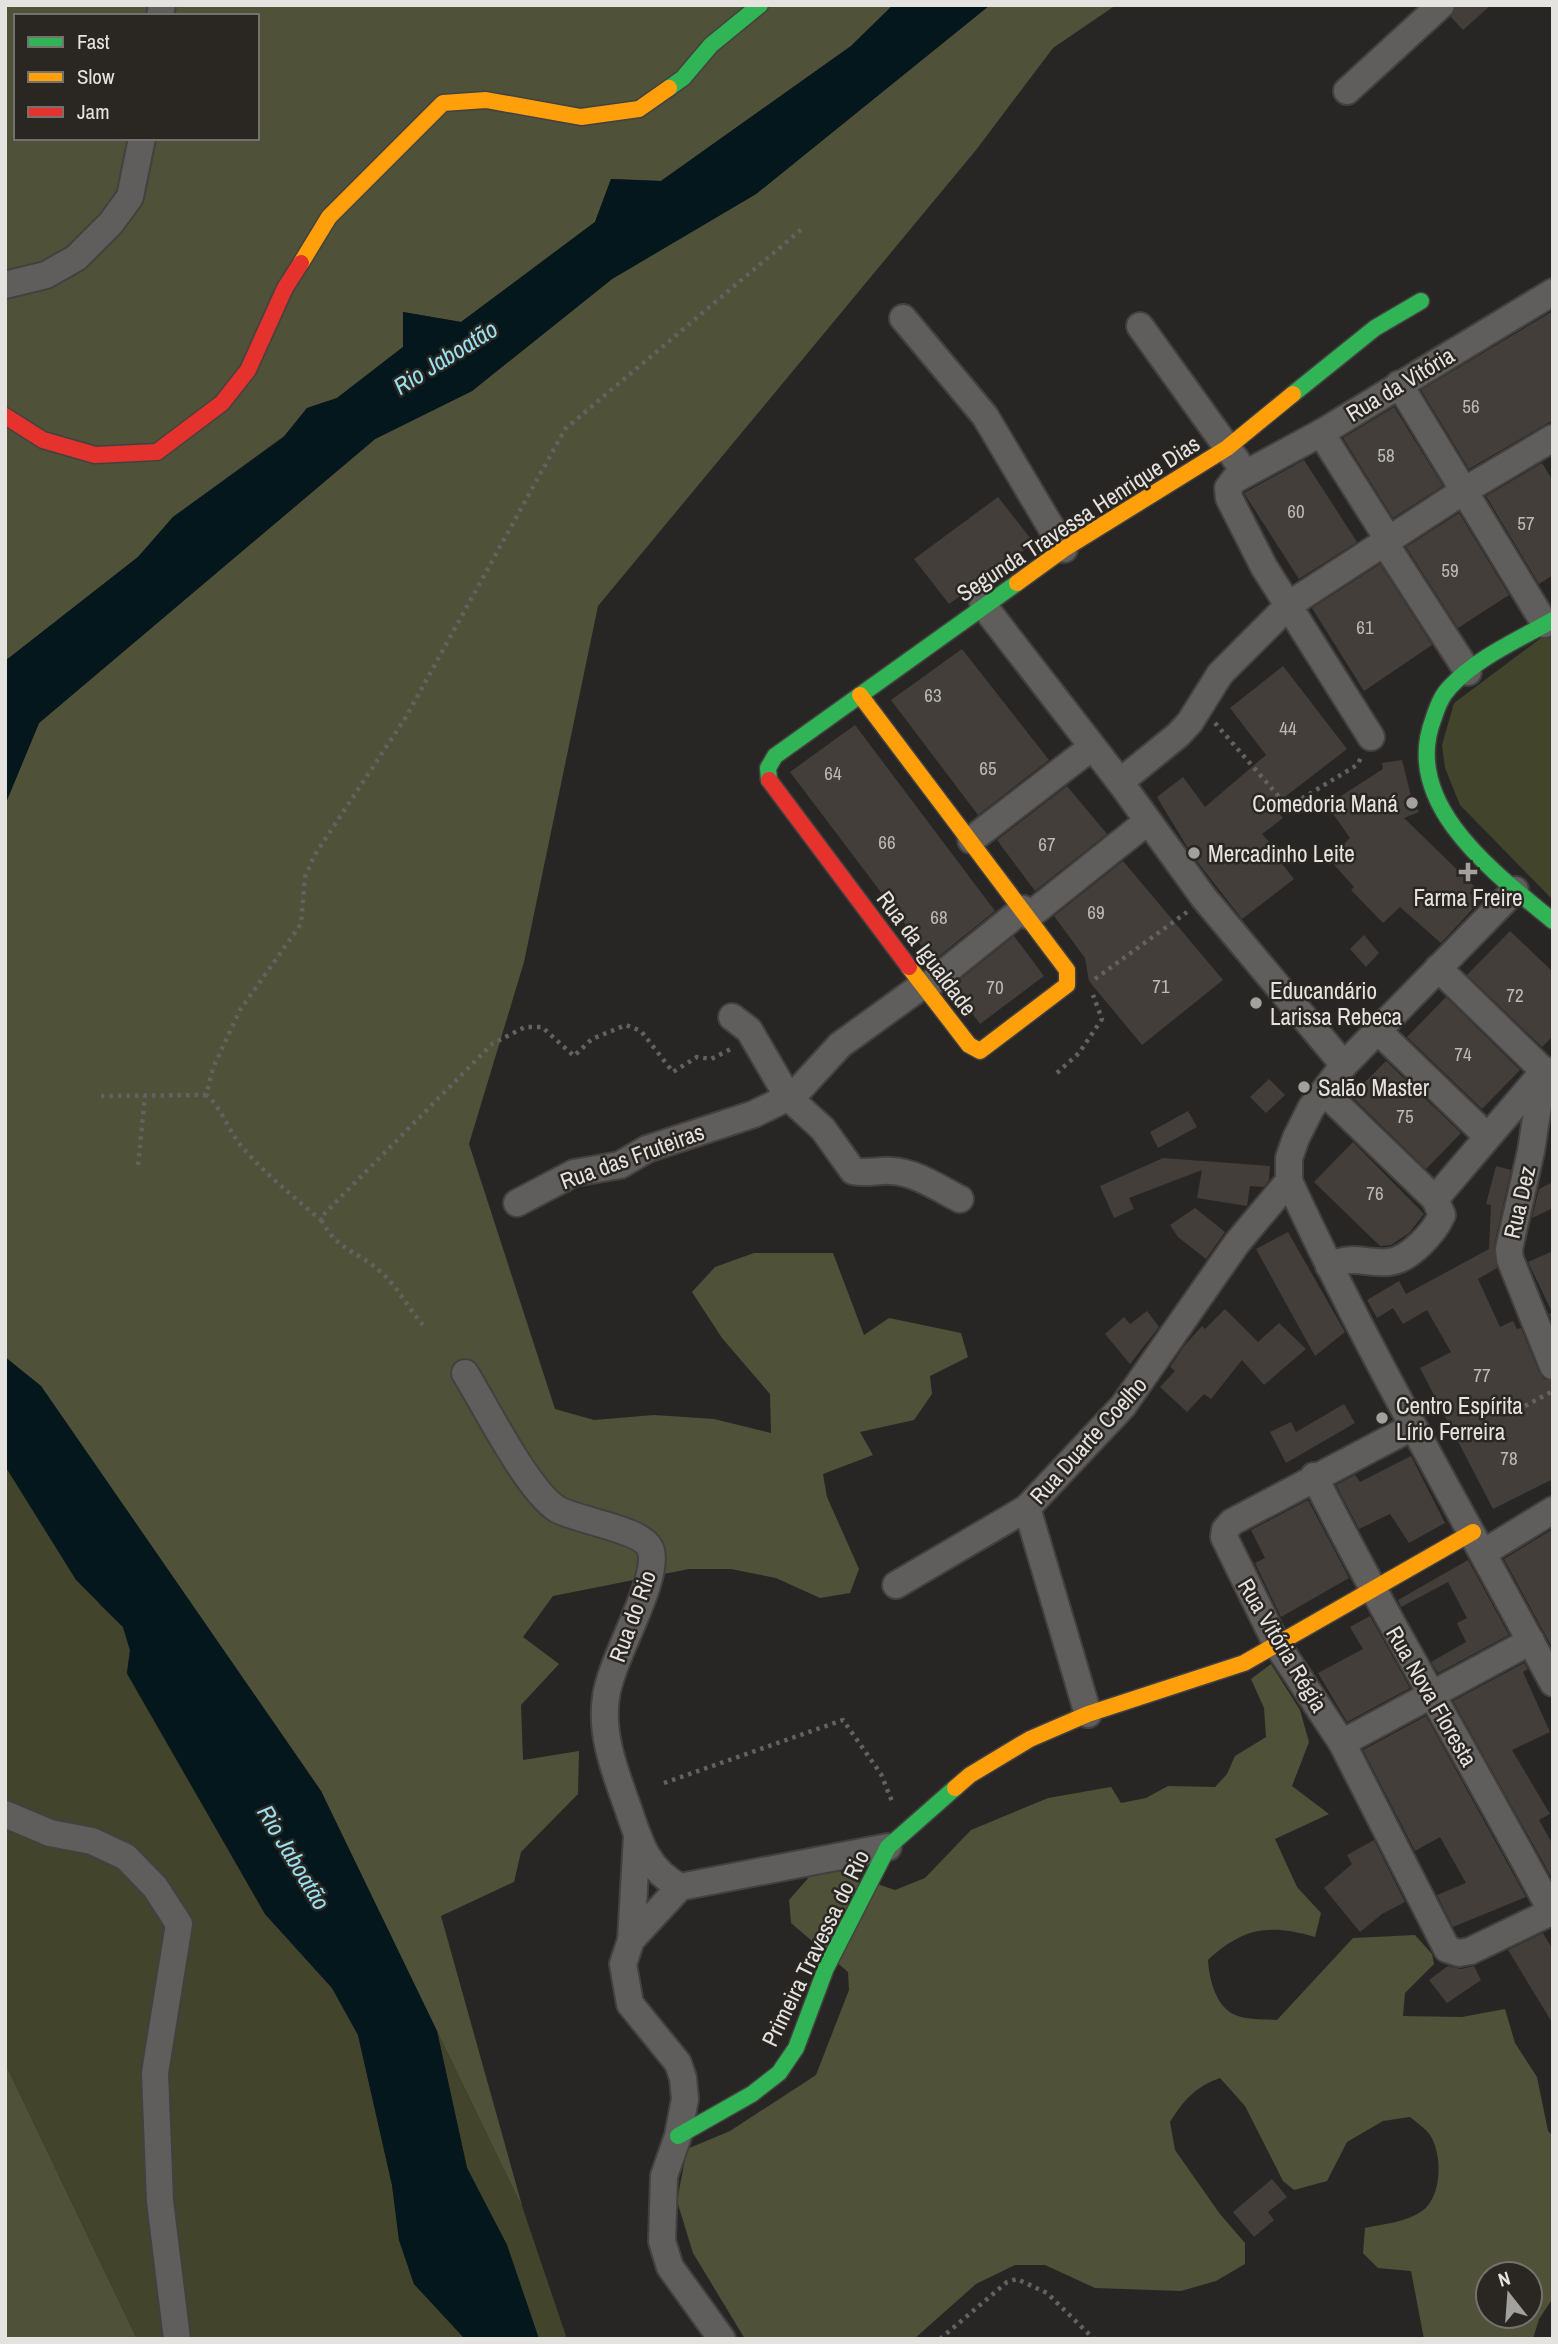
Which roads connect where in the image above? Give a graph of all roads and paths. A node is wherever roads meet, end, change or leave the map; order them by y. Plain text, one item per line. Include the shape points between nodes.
1 (760, 5) edge
2 (1441, 5) edge
3 (1347, 91) dead end
4 (142, 140) edge
5 (803, 228) dead end
6 (5, 285) edge
7 (1553, 292) edge
8 (1422, 301) dead end
9 (903, 318) dead end
10 (1140, 326) dead end
11 (1399, 384) junction
12 (5, 416) edge
13 (1321, 433) junction
14 (1550, 445) edge
15 (1227, 448) junction
16 (1247, 474) junction
17 (1462, 492) junction
18 (1386, 540) junction
19 (1064, 549) junction
20 (1290, 604) junction
21 (983, 605) junction
22 (1549, 622) edge
23 (1468, 672) junction
24 (860, 695) junction
25 (1200, 704) junction
26 (1371, 737) joint
27 (1092, 747) junction
28 (768, 777) joint
29 (1120, 782) junction
30 (1148, 821) junction
31 (971, 839) junction
32 (1515, 890) junction
33 (1204, 898) junction
34 (1026, 913) junction
35 (1553, 921) edge
36 (1438, 968) junction
37 (924, 987) junction
38 (742, 1026) joint
39 (1378, 1031) junction
40 (1344, 1065) junction
41 (1549, 1067) edge
42 (1057, 1073) dead end
43 (1324, 1092) junction
44 (206, 1095) junction
45 (101, 1096) dead end
46 (145, 1096) junction
47 (788, 1097) junction
48 (1487, 1136) junction
49 (138, 1165) dead end
50 (1289, 1181) junction
51 (960, 1199) dead end
52 (1435, 1199) junction
53 (517, 1203) dead end
54 (322, 1221) junction
55 (1329, 1266) junction
56 (424, 1325) dead end
57 (1553, 1366) edge
58 (465, 1373) dead end
59 (1553, 1391) edge
60 (1510, 1414) dead end
61 (1412, 1427) junction
62 (1314, 1476) junction
63 (1027, 1508) junction
64 (1553, 1510) edge
65 (1478, 1542) junction
66 (896, 1585) dead end
67 (1371, 1589) junction
68 (1531, 1642) junction
69 (1276, 1643) junction
70 (1553, 1683) edge
71 (1433, 1694) junction
72 (1088, 1713) junction
73 (1342, 1743) junction
74 (664, 1783) dead end
75 (5, 1814) edge
76 (915, 1826) junction
77 (637, 1834) junction
78 (888, 1847) junction
79 (680, 1887) junction
80 (1552, 1912) edge
81 (631, 1940) junction
82 (678, 2136) junction
83 (177, 2339) edge
84 (722, 2339) edge
85 (940, 2339) edge
86 (1094, 2339) edge

1 - 12 street via 711,45 683,78 639,109 581,117 486,100 443,103 329,217 285,288 248,370 222,403 157,452 95,455 43,440
2 - 3 street
4 - 6 street via 130,197 111,223 76,258 46,275
5 - 44 path via 565,429 406,717 313,856 305,877 301,924 240,1010 213,1068
7 - 11 street, Rua da Vitória
8 - 15 street, Segunda Travessa Henrique Dias via 1375,328
9 - 19 street via 985,416
10 - 15 street
11 - 13 street, Rua da Vitória
11 - 17 street
13 - 16 street, Rua da Vitória
13 - 18 street
14 - 17 street
15 - 16 street
15 - 19 street, Segunda Travessa Henrique Dias
16 - 20 street, Rua da Vitória via 1229,485 1229,498 1264,567
17 - 18 street
17 - 22 street
18 - 20 street
18 - 23 street
19 - 21 street, Segunda Travessa Henrique Dias
20 - 25 street via 1220,674
20 - 26 street, Rua da Vitória
21 - 24 street, Segunda Travessa Henrique Dias
21 - 27 street
22 - 23 street
23 - 32 street via 1441,699 1427,738 1424,765 1455,827
24 - 28 street, Segunda Travessa Henrique Dias via 775,756 768,765
24 - 31 street
25 - 26 path via 1288,807 1357,765
25 - 29 street via 1178,735
27 - 29 street
27 - 31 street
28 - 37 street, Rua da Igualdade
29 - 30 street
30 - 33 street
30 - 34 street, Rua das Fruteiras
31 - 34 street
32 - 35 street
32 - 36 street
33 - 40 street
33 - 42 path via 1087,984 1102,1019 1079,1053
34 - 37 street, Rua das Fruteiras
34 - 37 street, Rua da Igualdade via 1067,970 1067,985 980,1051 968,1045
36 - 39 street
36 - 41 street
37 - 47 street, Rua das Fruteiras via 840,1045
38 - 47 street
38 - 54 path via 726,1054 697,1058 673,1072 648,1037 626,1025 592,1038 574,1056 541,1027 525,1027 492,1044
39 - 40 street
39 - 48 street
40 - 43 street
41 - 48 street
41 - 57 street, Rua Dez via 1509,1250
43 - 50 street via 1296,1138 1289,1158
43 - 52 street
44 - 46 path
44 - 54 path via 215,1100 224,1124 263,1171
45 - 46 path
46 - 49 path
47 - 51 street via 823,1129 853,1171 894,1171
47 - 53 street, Rua das Fruteiras via 754,1114 647,1149 620,1165 574,1173
48 - 52 street
50 - 55 street
50 - 63 street, Rua Duarte Coelho via 1237,1243 1123,1406
52 - 55 street via 1441,1219 1406,1255 1388,1262 1349,1258
54 - 56 path via 340,1247 384,1275
55 - 61 street
58 - 77 street, Rua do Rio via 535,1486 556,1508 629,1532 651,1549 652,1565 605,1700 606,1737
59 - 60 path
61 - 62 street, Rua Vitória Régia
61 - 65 street
62 - 67 street, Rua Nova Floresta
62 - 69 street, Rua Vitória Régia via 1225,1530 1228,1551
63 - 66 street, Rua Duarte Coelho
63 - 72 street
64 - 65 street
65 - 67 street
65 - 68 street
67 - 69 street
67 - 71 street, Rua Nova Floresta
68 - 70 street
68 - 71 street
69 - 72 street via 1244,1664
69 - 73 street, Rua Vitória Régia
71 - 73 street
71 - 80 street, Rua Nova Floresta
72 - 76 street via 996,1757
73 - 80 street, Rua Vitória Régia via 1447,1949 1470,1951
74 - 76 path via 842,1720 881,1774 897,1814
75 - 83 street via 50,1833 92,1841 126,1857 155,1887 179,1924 155,2073 160,2201
76 - 78 street
77 - 79 street, Rua do Rio via 662,1878
77 - 81 street
78 - 79 street
78 - 82 street, Primeira Travessa do Rio via 826,1968 796,2048 779,2073 752,2094
79 - 81 street
81 - 82 street via 623,1964 631,2004 678,2063 683,2078 685,2099
82 - 84 street via 664,2176 662,2241 670,2267
85 - 86 path via 1007,2282 1017,2279 1047,2293

